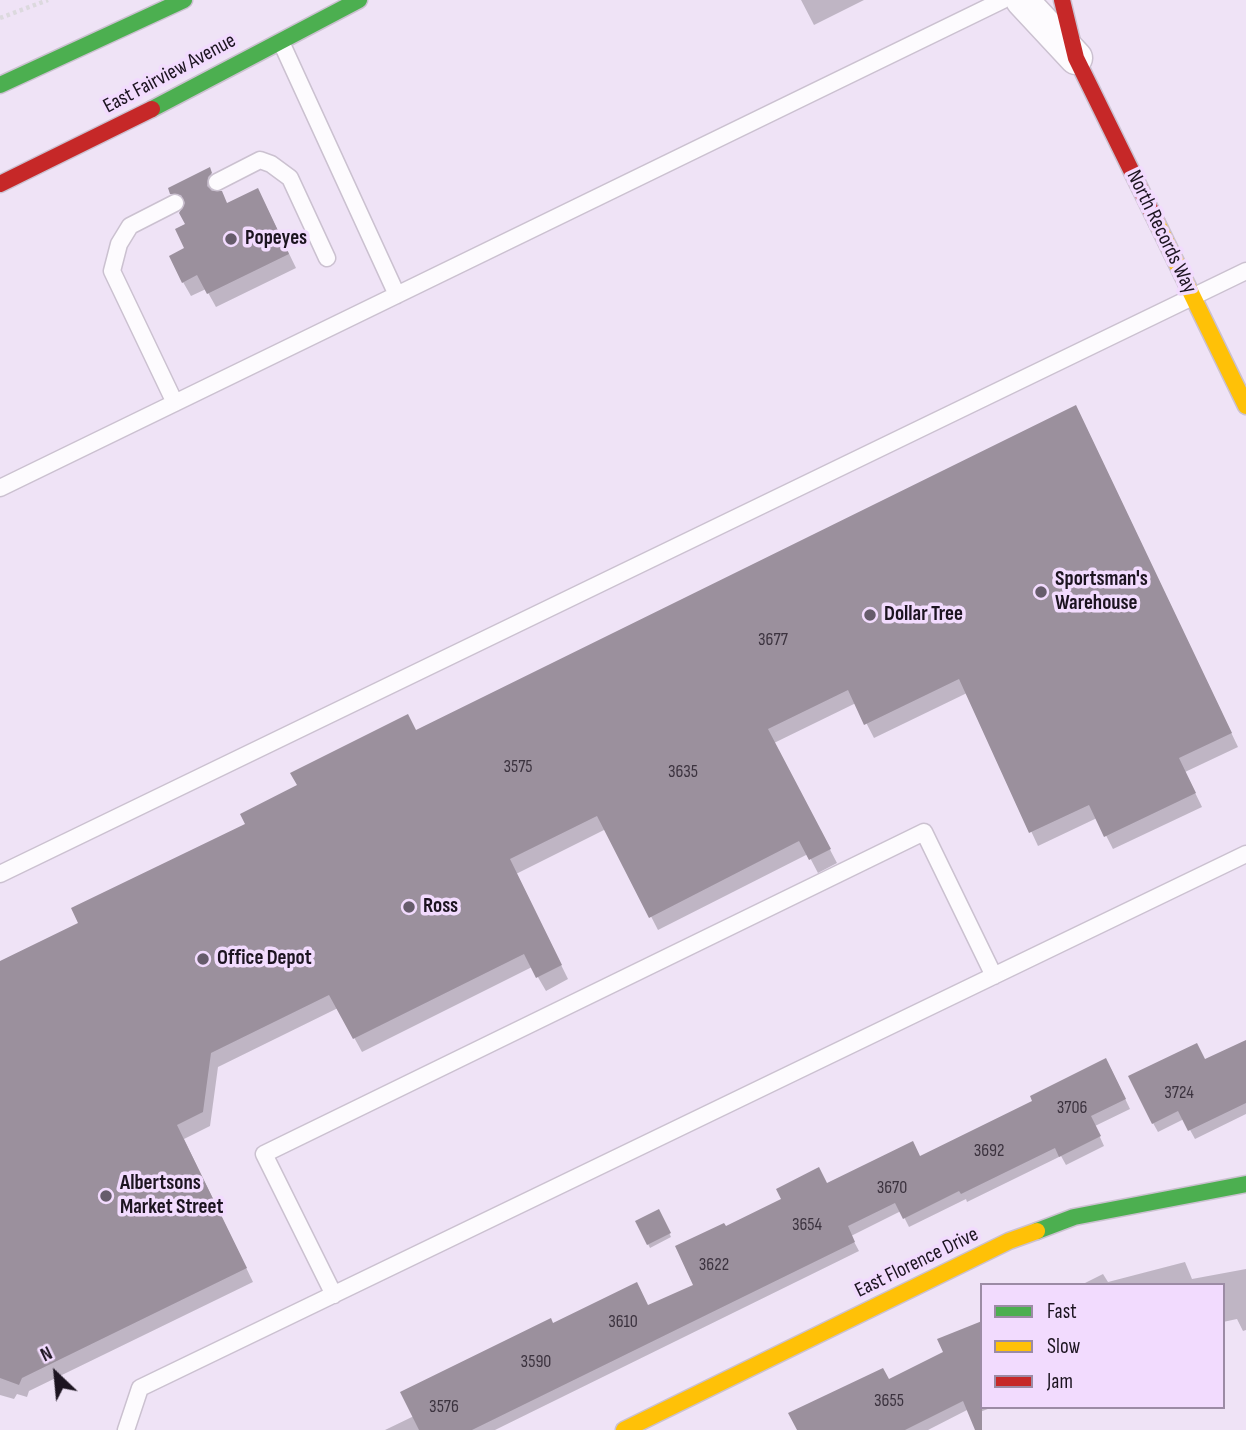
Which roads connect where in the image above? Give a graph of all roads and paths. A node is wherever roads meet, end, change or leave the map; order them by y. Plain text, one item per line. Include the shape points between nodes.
1 (48, 0) edge
2 (184, 0) edge
3 (359, 0) edge
4 (1003, 0) edge
5 (1022, 0) edge
6 (1062, 0) edge
7 (0, 18) edge
8 (280, 40) junction
9 (1076, 58) junction
10 (0, 85) edge
11 (217, 182) dead end
12 (0, 184) edge
13 (175, 203) dead end
14 (327, 258) dead end
15 (1246, 271) edge
16 (397, 295) junction
17 (1192, 295) junction
18 (175, 403) junction
19 (1246, 406) edge
20 (0, 488) edge
21 (1246, 854) edge
22 (0, 874) edge
23 (994, 976) junction
24 (1246, 1184) edge
25 (334, 1295) junction
26 (126, 1430) edge
27 (624, 1430) edge

1 - 7 path
2 - 10 street
3 - 8 street, East Fairview Avenue
4 - 16 lane
5 - 9 street, North Records Way
6 - 9 street, North Records Way
8 - 12 street, East Fairview Avenue
8 - 16 lane
9 - 17 street, North Records Way
11 - 14 lane via 260,160 271,164 290,178
13 - 18 lane via 130,226 119,244 112,271
15 - 17 lane
16 - 18 lane
17 - 19 street, North Records Way
17 - 22 lane
18 - 20 lane
21 - 23 lane
23 - 25 lane
23 - 25 lane via 924,832 264,1154
24 - 27 street, East Florence Drive via 1074,1217 1009,1241
25 - 26 lane via 140,1388

